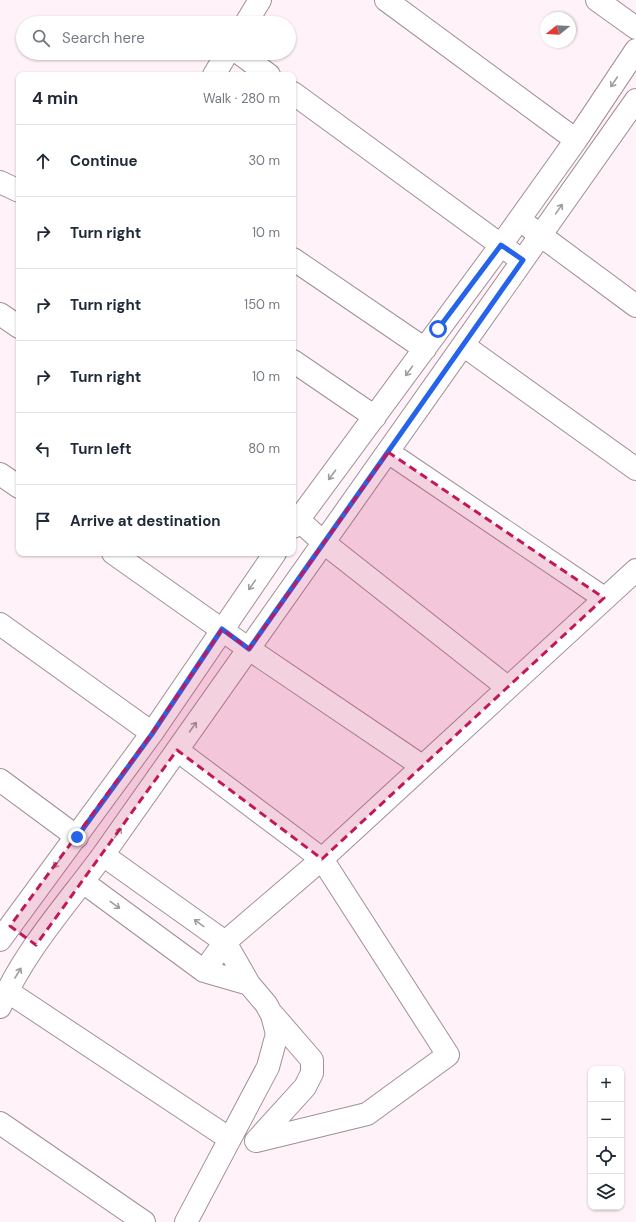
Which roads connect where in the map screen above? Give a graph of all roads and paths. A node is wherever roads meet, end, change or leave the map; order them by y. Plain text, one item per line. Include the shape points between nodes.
1 (260, 0) edge
2 (386, 0) edge
3 (597, 0) edge
4 (250, 16) edge
5 (636, 28) edge
6 (636, 50) edge
7 (223, 60) edge
8 (249, 60) edge
9 (216, 72) edge
10 (265, 72) edge
11 (296, 94) edge
12 (636, 100) edge
13 (576, 140) junction
14 (0, 182) edge
15 (16, 190) edge
16 (519, 220) junction
17 (541, 235) junction
18 (501, 245) junction
19 (523, 260) junction
20 (296, 261) edge
21 (636, 306) edge
22 (0, 314) edge
23 (16, 325) edge
24 (463, 345) junction
25 (425, 349) junction
26 (296, 363) edge
27 (375, 417) junction
28 (388, 452) junction
29 (636, 469) edge
30 (0, 474) edge
31 (16, 485) edge
32 (296, 519) edge
33 (296, 521) edge
34 (323, 542) junction
35 (117, 556) edge
36 (273, 556) edge
37 (636, 570) edge
38 (604, 598) junction
39 (0, 624) edge
40 (222, 629) junction
41 (249, 649) junction
42 (507, 687) junction
43 (152, 734) junction
44 (177, 750) junction
45 (422, 766) junction
46 (0, 780) edge
47 (77, 837) junction
48 (103, 855) junction
49 (322, 859) junction
50 (83, 882) junction
51 (3, 929) edge
52 (225, 942) junction
53 (36, 945) junction
54 (204, 971) junction
55 (249, 984) junction
56 (4, 999) edge
57 (272, 1015) junction
58 (0, 1123) edge
59 (230, 1138) junction
60 (144, 1222) edge
61 (186, 1222) edge

1 - 4 street
2 - 13 street
3 - 5 street
6 -> 13 street
7 - 9 street
8 - 10 street
11 - 18 street
17 -> 12 street
13 - 16 street
14 - 15 street
16 - 17 street
16 - 18 street
17 - 19 street
17 - 21 street
18 - 19 street
18 - 25 street
19 - 24 street
20 - 25 street
22 - 23 street
24 - 28 street
24 - 29 street
25 -> 27 street
26 - 27 street
27 -> 32 street
28 - 34 street
28 - 38 street
30 - 31 street
33 - 34 street
34 - 41 street
34 - 42 street
35 - 40 street
36 -> 40 street
37 - 38 street
38 - 42 street
39 - 43 street
40 - 41 street
40 - 43 street
44 -> 41 street
41 - 45 street
42 - 45 street
43 - 47 street
48 -> 44 street
44 - 49 street
45 - 49 street
46 - 47 street
47 -> 51 street
48 - 50 street
52 -> 48 street
49 - 52 street
49 - 57 street via 448,1055 367,1114 256,1141 305,1087 312,1073 312,1060
50 - 53 street
50 -> 54 street
51 - 53 street
52 - 54 street
52 - 55 street
56 -> 53 street
54 - 55 street
55 - 57 street
56 - 59 street
57 - 59 street via 277,1034 268,1067
58 - 60 street
59 - 61 street

